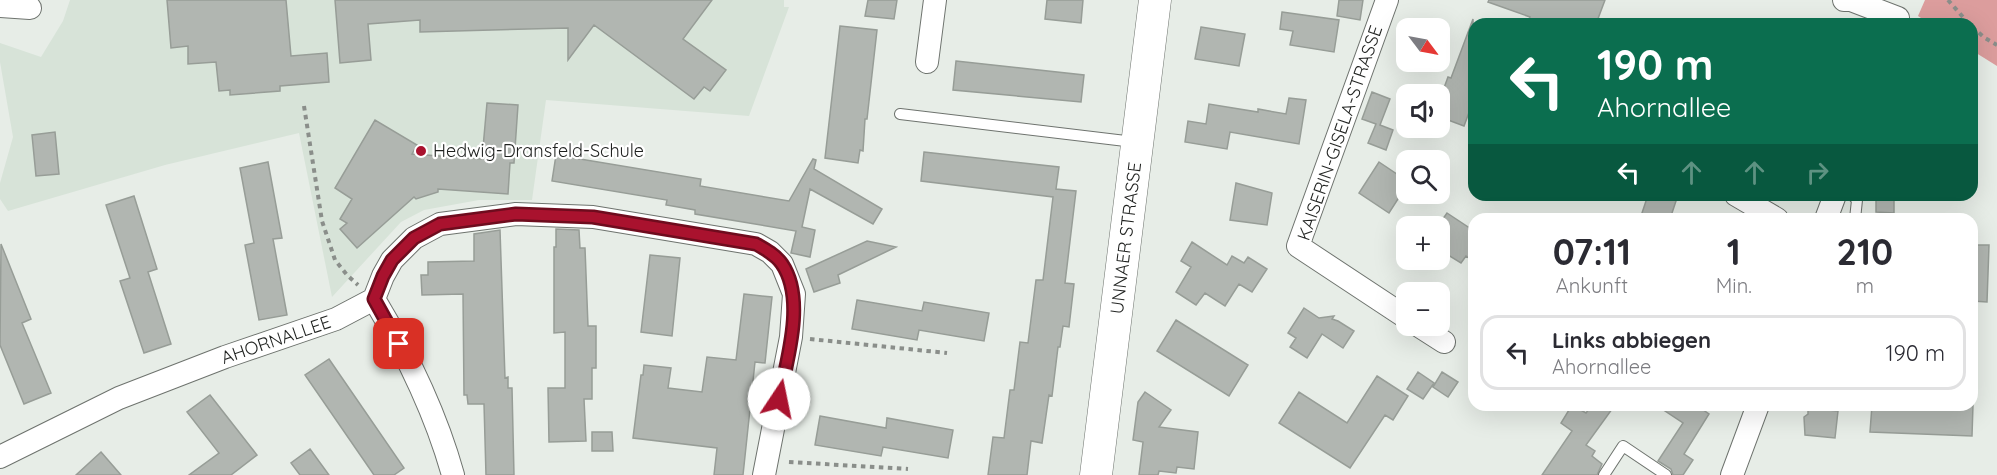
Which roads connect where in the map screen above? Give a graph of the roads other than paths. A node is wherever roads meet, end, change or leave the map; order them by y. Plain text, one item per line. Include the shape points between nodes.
1 (935, 0) edge
2 (1155, 0) edge
3 (1388, 0) edge
4 (1844, 0) edge
5 (0, 6) edge
6 (30, 8) dead end
7 (1900, 14) edge
8 (927, 62) dead end
9 (900, 114) dead end
10 (1138, 142) junction
11 (1746, 201) edge
12 (1766, 213) edge
13 (374, 299) junction
14 (1396, 311) edge
15 (1435, 336) edge
16 (1444, 342) dead end
17 (1756, 411) edge
18 (0, 457) edge
19 (766, 468) edge
20 (453, 475) edge
21 (1096, 475) edge
22 (1604, 475) edge
23 (1666, 475) edge
24 (1732, 475) edge

1 - 8 street
2 - 10 street, UNNAER STRASSE
3 - 14 street, KAISERIN-GISELA-STRASSE via 1298,246
4 - 7 street
5 - 6 street
9 - 10 lane
10 - 21 street, UNNAER STRASSE
11 - 12 street
13 - 18 street, AHORNALLEE via 336,319 119,398
13 - 19 street via 392,260 414,238 440,224 516,214 607,218 756,244 782,264 794,294 791,337
13 - 20 street via 442,435
15 - 16 street
17 - 24 street
22 - 23 lane via 1623,446

